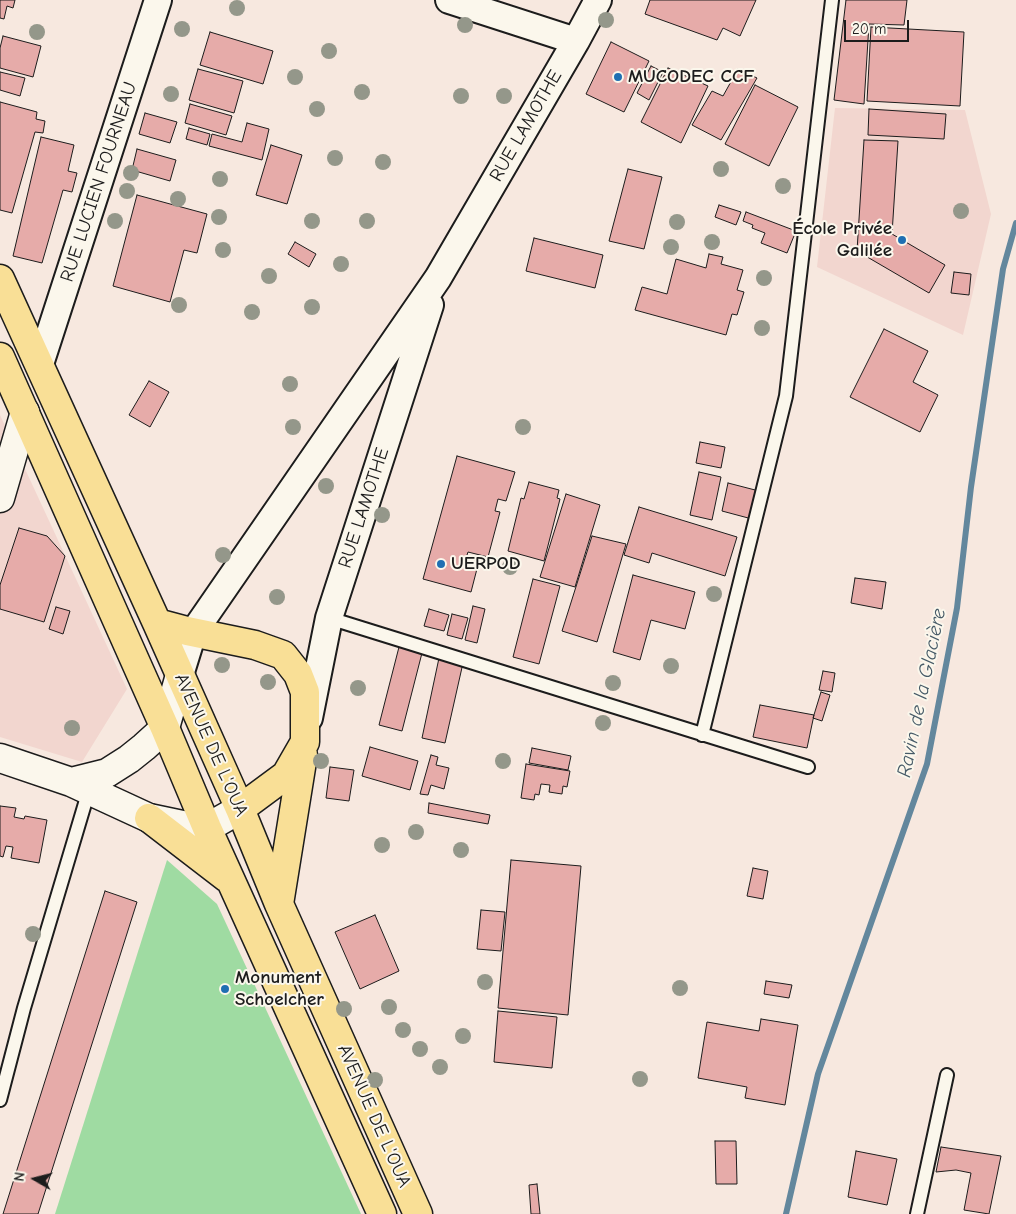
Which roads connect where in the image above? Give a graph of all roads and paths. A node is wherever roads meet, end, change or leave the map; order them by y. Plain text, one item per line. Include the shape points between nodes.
1 (158, 0) edge
2 (449, 0) edge
3 (598, 0) edge
4 (832, 0) edge
5 (576, 41) junction
6 (438, 278) junction
7 (0, 279) edge
8 (0, 357) edge
9 (40, 364) junction
10 (25, 412) junction
11 (0, 498) edge
12 (329, 618) junction
13 (157, 622) junction
14 (193, 633) junction
15 (180, 675) junction
16 (165, 728) junction
17 (702, 735) junction
18 (305, 742) junction
19 (0, 758) edge
20 (808, 767) dead end
21 (80, 786) junction
22 (240, 809) junction
23 (149, 818) junction
24 (207, 828) junction
25 (231, 881) junction
26 (280, 904) junction
27 (947, 1076) dead end
28 (0, 1100) edge
29 (382, 1214) edge
30 (418, 1214) edge
31 (917, 1214) edge

1 - 9 street, RUE LUCIEN FOURNEAU
2 - 5 street
3 - 5 street, RUE LAMOTHE
4 - 17 lane via 786,396
5 - 6 street, RUE LAMOTHE
6 - 12 street, RUE LAMOTHE
6 - 14 street, RUE LAMOTHE
7 - 9 main road, AVENUE DE L'OUA
8 - 10 main road, AVENUE DE L'OUA
9 - 13 main road, AVENUE DE L'OUA
10 - 11 street
10 - 16 main road, AVENUE DE L'OUA
12 - 17 lane
12 - 18 street, RUE LAMOTHE
13 - 14 main road
13 - 15 main road, AVENUE DE L'OUA
14 - 15 street, RUE LAMOTHE
14 - 18 main road via 255,645 284,656 298,674 305,692
15 - 16 street
15 - 22 main road, AVENUE DE L'OUA
16 - 21 street via 129,759
16 - 24 main road, AVENUE DE L'OUA
17 - 20 lane
18 - 22 main road via 286,775
18 - 26 main road
19 - 21 street
21 - 23 street
21 - 28 lane
22 - 24 street
22 - 26 main road, AVENUE DE L'OUA
23 - 24 street
23 - 25 main road
24 - 25 main road, AVENUE DE L'OUA
25 - 29 main road, AVENUE DE L'OUA
26 - 30 main road, AVENUE DE L'OUA
27 - 31 lane

